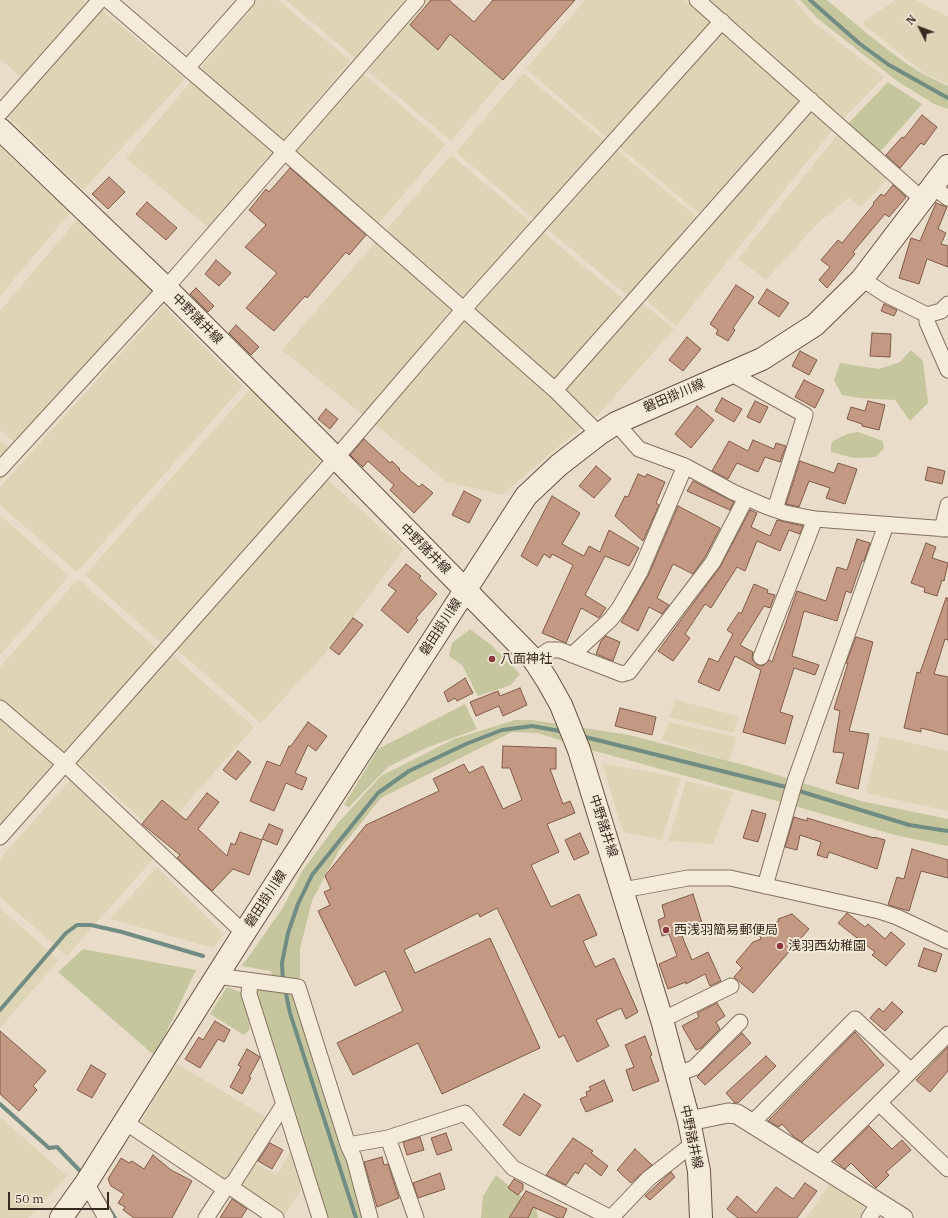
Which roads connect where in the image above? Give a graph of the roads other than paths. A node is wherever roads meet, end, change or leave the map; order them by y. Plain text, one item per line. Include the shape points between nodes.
1 (100, 0) edge
2 (108, 0) edge
3 (247, 0) edge
4 (417, 0) edge
5 (697, 0) edge
6 (722, 21) junction
7 (187, 68) junction
8 (811, 100) junction
9 (0, 113) edge
10 (0, 129) edge
11 (285, 152) junction
12 (948, 166) edge
13 (934, 194) edge
14 (862, 279) junction
15 (166, 288) junction
16 (948, 304) edge
17 (463, 310) junction
18 (927, 315) junction
19 (948, 370) edge
20 (730, 373) junction
21 (555, 390) junction
22 (608, 428) junction
23 (336, 458) junction
24 (684, 466) junction
25 (0, 469) edge
26 (746, 498) junction
27 (948, 505) edge
28 (775, 509) junction
29 (815, 519) junction
30 (886, 525) junction
31 (945, 529) edge
32 (465, 589) junction
33 (572, 655) junction
34 (761, 657) dead end
35 (534, 660) junction
36 (0, 708) edge
37 (65, 764) junction
38 (0, 837) edge
39 (766, 886) junction
40 (623, 890) junction
41 (244, 933) junction
42 (948, 941) edge
43 (217, 976) junction
44 (250, 981) junction
45 (731, 986) dead end
46 (662, 1020) junction
47 (740, 1022) dead end
48 (948, 1034) edge
49 (910, 1071) junction
50 (677, 1074) junction
51 (879, 1103) junction
52 (284, 1104) junction
53 (689, 1121) junction
54 (125, 1122) junction
55 (753, 1122) junction
56 (388, 1138) junction
57 (694, 1143) junction
58 (348, 1145) junction
59 (818, 1164) junction
60 (948, 1169) edge
61 (86, 1183) junction
62 (227, 1188) junction
63 (874, 1210) edge
64 (61, 1218) edge
65 (106, 1218) edge
66 (206, 1218) edge
67 (276, 1218) edge
68 (320, 1218) edge
69 (370, 1218) edge
70 (416, 1218) edge
71 (611, 1218) edge
72 (701, 1218) edge
73 (903, 1218) edge

1 - 9 street
2 - 7 street
3 - 7 street
4 - 11 street
5 - 6 street
6 - 8 street
6 - 17 street
7 - 11 street
8 - 13 street
8 - 21 street
10 - 15 main road, 中野諸井線
11 - 15 street
11 - 17 street
12 - 13 main road, 磐田掛川線
13 - 14 main road, 磐田掛川線
14 - 18 street
14 - 20 main road, 磐田掛川線 via 839,304 797,338 762,359
15 - 23 main road, 中野諸井線
15 - 25 street
16 - 18 street via 941,311
17 - 21 street
17 - 23 street
18 - 19 street via 927,322
20 - 22 main road, 磐田掛川線 via 678,394
20 - 28 street via 805,416
21 - 22 street
22 - 24 street via 639,449
22 - 32 main road, 磐田掛川線 via 559,465 526,496
23 - 32 main road, 中野諸井線
23 - 37 street
24 - 26 street
24 - 33 street via 640,572 620,606 611,619
26 - 28 street
26 - 33 street via 713,562 629,672 622,674
27 - 31 street
28 - 29 street
29 - 30 street
29 - 34 street
30 - 31 street
30 - 39 street via 795,781
32 - 35 main road, 中野諸井線
32 - 41 main road, 磐田掛川線
33 - 35 street via 560,650 549,650
35 - 40 main road, 中野諸井線 via 561,705 579,750
36 - 37 street
37 - 38 street
37 - 41 street
39 - 40 street via 730,878 688,878
39 - 42 street via 879,911
40 - 46 main road, 中野諸井線
41 - 43 main road, 磐田掛川線
43 - 44 street
43 - 54 main road, 磐田掛川線
44 - 52 street via 249,994
44 - 58 street via 298,987
45 - 46 street
46 - 50 main road, 中野諸井線
47 - 50 street via 694,1068
48 - 49 street
49 - 51 street
49 - 55 street via 855,1019
50 - 53 main road, 中野諸井線
51 - 59 street
51 - 60 street
52 - 62 street via 234,1182
52 - 68 street
53 - 55 street via 728,1113 737,1114
53 - 57 main road, 中野諸井線
54 - 61 main road, 磐田掛川線
54 - 62 street
55 - 59 street
56 - 58 street
56 - 70 street
56 - 71 street via 465,1113 514,1168
57 - 71 street via 648,1179
57 - 72 main road, 中野諸井線 via 699,1171
58 - 69 street
59 - 63 street
61 - 64 main road, 磐田掛川線
61 - 65 street
62 - 66 street
62 - 67 street
63 - 73 street

